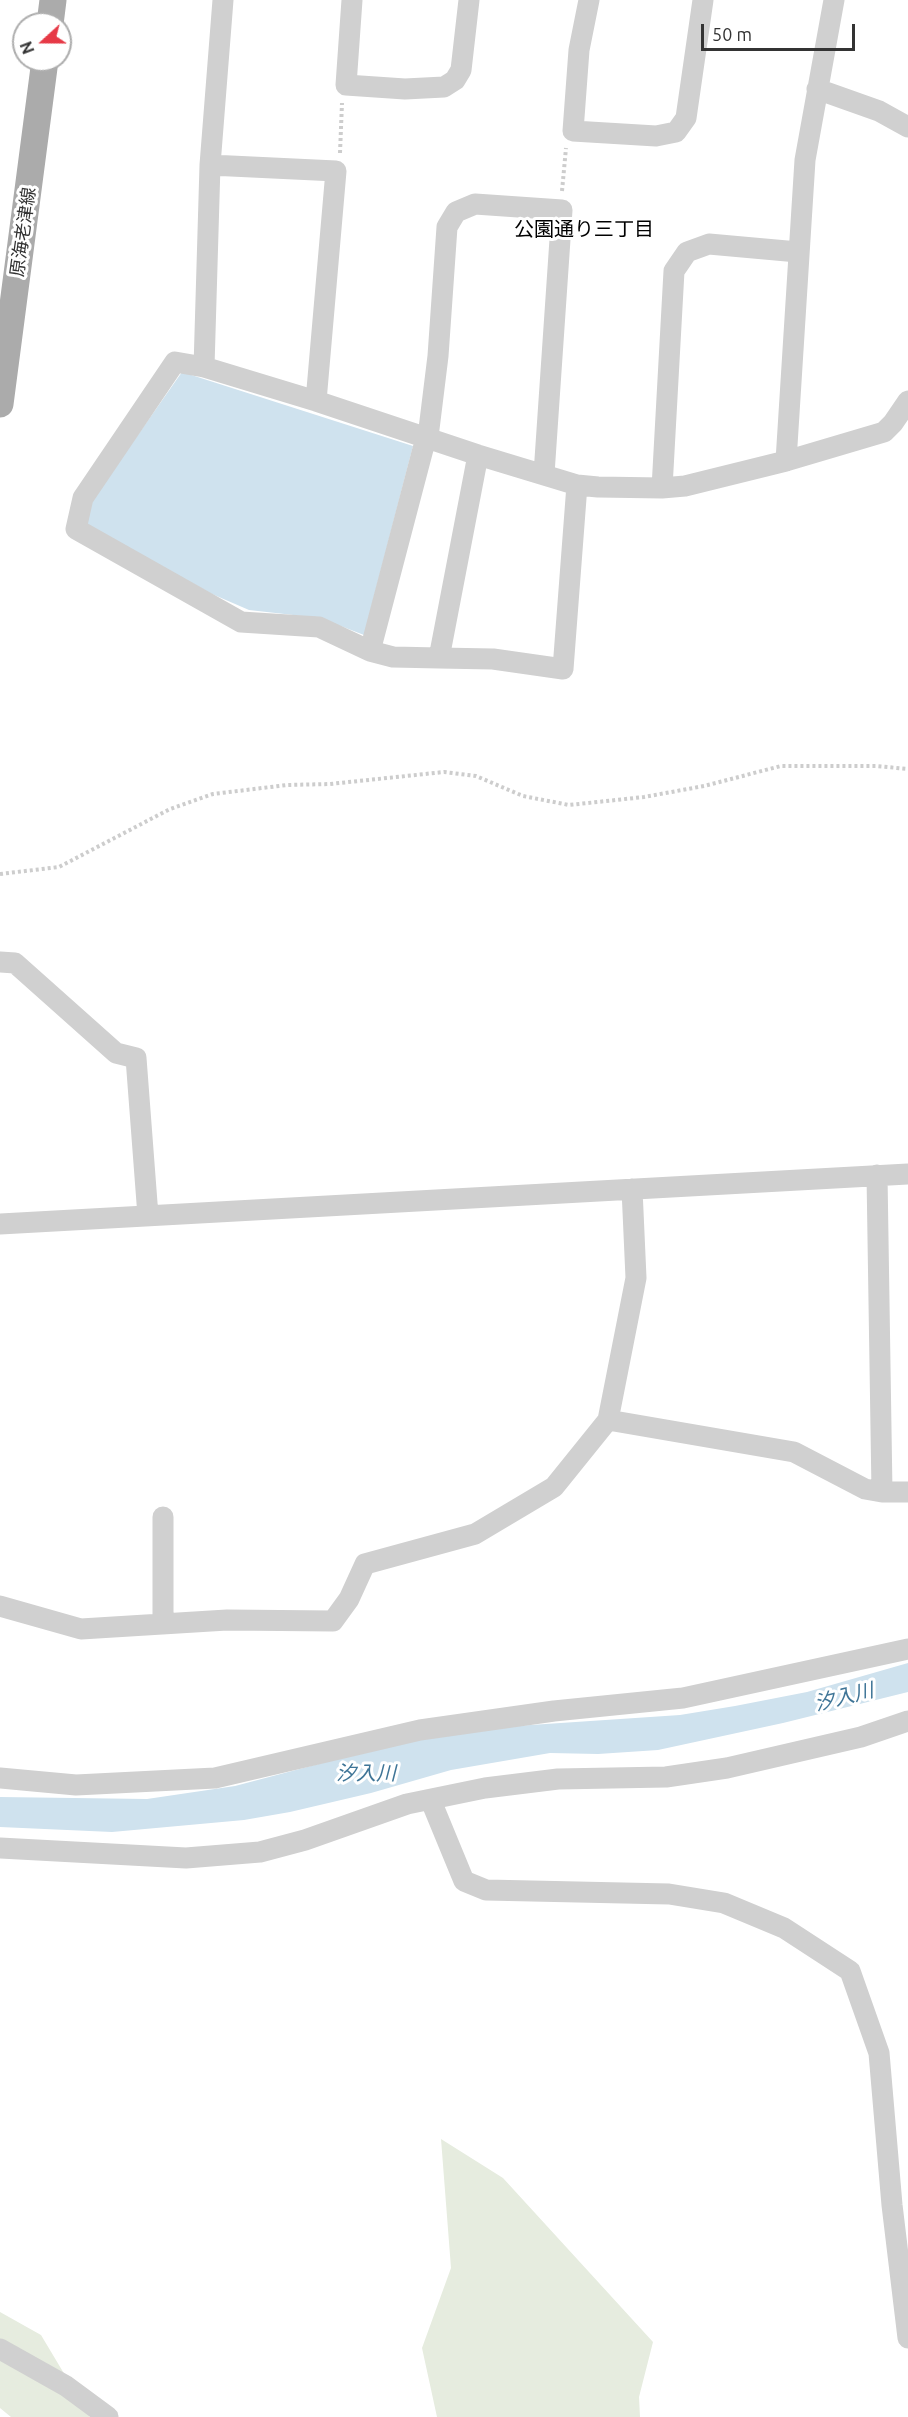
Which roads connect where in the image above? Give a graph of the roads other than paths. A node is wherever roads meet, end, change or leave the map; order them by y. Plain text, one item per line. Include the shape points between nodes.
1 (223, 0) edge
2 (352, 0) edge
3 (470, 0) edge
4 (589, 0) edge
5 (703, 0) edge
6 (834, 0) edge
7 (43, 72) edge
8 (817, 89) junction
9 (908, 127) edge
10 (210, 165) junction
11 (798, 252) junction
12 (204, 367) junction
13 (316, 401) junction
14 (908, 401) edge
15 (0, 404) edge
16 (428, 437) junction
17 (478, 455) junction
18 (786, 461) junction
19 (544, 474) junction
20 (577, 485) junction
21 (662, 489) junction
22 (370, 651) junction
23 (438, 658) junction
24 (0, 962) edge
25 (908, 1174) edge
26 (878, 1175) junction
27 (632, 1189) junction
28 (148, 1216) junction
29 (0, 1224) edge
30 (608, 1420) junction
31 (882, 1492) junction
32 (908, 1492) edge
33 (163, 1517) dead end
34 (0, 1606) edge
35 (163, 1624) junction
36 (908, 1649) edge
37 (908, 1721) edge
38 (0, 1778) edge
39 (430, 1801) junction
40 (0, 1848) edge
41 (908, 2338) edge
42 (0, 2349) edge
43 (108, 2417) edge

1 - 10 street
2 - 3 street via 346,85 405,89 444,87 454,80 461,70
4 - 5 street via 579,50 573,131 656,136 676,132 686,118
6 - 8 street
7 - 15 main road, 原海老津線
8 - 9 street via 879,111
8 - 11 street via 805,160
10 - 12 street
10 - 13 street via 336,171
11 - 18 street
11 - 21 street via 709,244 687,252 674,271
12 - 13 street
12 - 22 street via 175,362 83,498 76,529 242,622 319,627
13 - 16 street
14 - 18 street via 884,432
16 - 17 street
16 - 19 street via 447,227 456,212 475,204 562,210
16 - 22 street
17 - 19 street
17 - 23 street
18 - 21 street
19 - 20 street
20 - 21 street
20 - 23 street via 563,669 494,659
22 - 23 street via 393,657
24 - 28 street via 15,963 116,1053 135,1058
25 - 26 street
26 - 27 street
26 - 31 street
27 - 28 street
27 - 30 street via 636,1278
28 - 29 street
30 - 31 street via 794,1452 865,1489
30 - 35 street via 554,1487 475,1534 364,1564 349,1599 333,1621
31 - 32 street
33 - 35 street
34 - 35 street via 81,1629
36 - 38 street via 683,1698 420,1730 215,1778 76,1785
37 - 39 street via 861,1737 727,1768 666,1777 558,1779 485,1788
39 - 40 street via 407,1804 260,1852 186,1858
39 - 41 street via 464,1881 486,1890 669,1894 724,1903 784,1928 850,1971 879,2053
42 - 43 street via 66,2386

